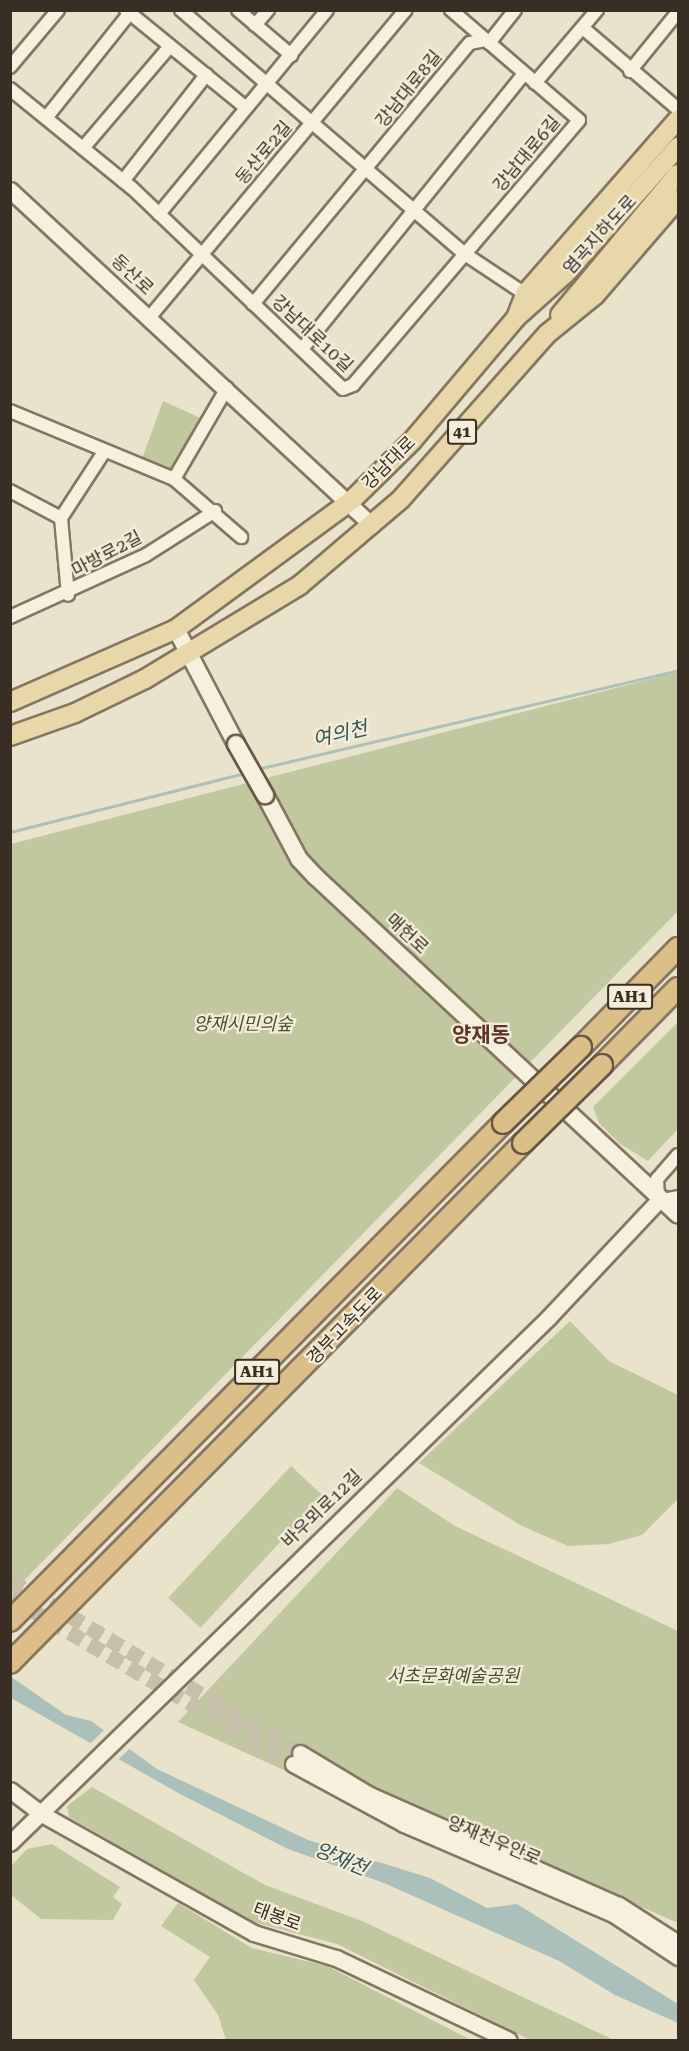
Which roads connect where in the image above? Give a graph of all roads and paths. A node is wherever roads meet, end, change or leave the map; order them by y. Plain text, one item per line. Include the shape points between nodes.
1 (58, 10) edge
2 (181, 10) edge
3 (238, 10) edge
4 (268, 10) edge
5 (327, 10) edge
6 (406, 10) edge
7 (451, 10) edge
8 (515, 10) edge
9 (597, 10) edge
10 (128, 12) edge
11 (678, 12) edge
12 (255, 25) junction
13 (583, 28) junction
14 (487, 42) junction
15 (170, 46) junction
16 (291, 55) junction
17 (10, 67) edge
18 (630, 71) junction
19 (524, 74) junction
20 (206, 75) junction
21 (267, 83) junction
22 (535, 84) junction
23 (10, 89) edge
24 (246, 108) junction
25 (678, 109) edge
26 (46, 118) junction
27 (678, 119) edge
28 (313, 122) junction
29 (678, 147) edge
30 (83, 148) junction
31 (367, 170) junction
32 (678, 174) edge
33 (123, 181) junction
34 (13, 197) edge
35 (678, 199) edge
36 (416, 211) junction
37 (159, 214) junction
38 (465, 254) junction
39 (201, 256) junction
40 (525, 294) junction
41 (253, 304) junction
42 (149, 318) junction
43 (516, 318) junction
44 (548, 334) junction
45 (302, 349) junction
46 (228, 388) junction
47 (12, 416) edge
48 (104, 452) junction
49 (174, 479) junction
50 (10, 491) edge
51 (351, 501) junction
52 (215, 511) junction
53 (61, 518) junction
54 (372, 525) junction
55 (241, 537) dead end
56 (68, 595) junction
57 (10, 617) edge
58 (176, 629) junction
59 (190, 655) junction
60 (10, 702) edge
61 (10, 736) edge
62 (678, 948) edge
63 (678, 988) edge
64 (678, 1155) edge
65 (678, 1197) edge
66 (658, 1202) junction
67 (678, 1215) edge
68 (10, 1621) edge
69 (10, 1664) edge
70 (297, 1758) tunnel mouth
71 (10, 1790) edge
72 (40, 1813) junction
73 (10, 1843) edge
74 (616, 1910) junction
75 (678, 1943) edge
76 (678, 1957) edge
77 (509, 2040) edge

1 - 17 street
2 - 21 street
3 - 12 street
4 - 12 street
5 - 16 street
6 - 28 street, 동산로2길
7 - 14 street, 강남대로6길
8 - 14 street
9 - 13 street
10 - 15 street
10 - 26 street
11 - 18 street
12 - 16 street
13 - 18 street
13 - 22 street
14 - 19 street, 강남대로6길
14 - 31 street, 강남대로8길 via 470,42
15 - 20 street
15 - 30 street
16 - 21 street
18 - 25 street
19 - 22 street, 강남대로6길
19 - 36 street
20 - 24 street
20 - 33 street
21 - 24 street
21 - 28 street
22 - 38 street, 강남대로6길 via 579,120
23 - 26 street, 강남대로10길
24 - 37 street
26 - 30 street, 강남대로10길
27 - 40 main road, 강남대로
28 - 31 street
28 - 39 street, 동산로2길
29 - 43 main road, 염곡지하도로 / 41 via 566,273
30 - 33 street, 강남대로10길
31 - 36 street
31 - 41 street, 강남대로8길
32 - 44 main road, 염곡지하도로 / 41 via 581,286
33 - 37 street, 강남대로10길
34 - 42 street, 동산로
35 - 44 main road, 강남대로 via 595,295
36 - 38 street
36 - 45 street
37 - 39 street, 강남대로10길
38 - 40 street
38 - 45 street, 강남대로10길 via 353,385 343,389
39 - 41 street, 강남대로10길
39 - 42 street, 동산로2길
40 - 43 main road, 강남대로
41 - 45 street, 강남대로10길
42 - 46 street, 동산로
43 - 51 main road, 강남대로 / 41 via 412,441
44 - 54 main road, 강남대로 / 41 via 443,454
46 - 49 street
46 - 51 street, 동산로
47 - 48 street
48 - 49 street
48 - 53 street
49 - 52 street
50 - 53 street
51 - 54 street, 동산로
51 - 58 main road, 강남대로 / 41
52 - 55 street
52 - 56 street, 마방로2길 via 146,555
53 - 56 street
54 - 59 main road, 강남대로 / 41 via 269,608
56 - 57 street, 마방로2길
58 - 59 main road, 매헌로
58 - 60 main road, 강남대로 / 41
59 - 61 main road, 강남대로 / 41 via 75,713
59 - 66 main road, 매헌로, bridge via 299,858
62 - 68 highway, 경부고속도로 / AH1, bridge
63 - 69 highway, 경부고속도로 / AH1, bridge
64 - 66 street via 659,1174
65 - 66 street
66 - 67 main road, 매헌로
66 - 72 street, 바우뫼로12길 via 549,1317
70 - 74 street, 양재천우안로
71 - 72 street, 태봉로
72 - 73 street, 바우뫼로12길
72 - 77 street, 태봉로 via 254,1933 336,1958
74 - 75 street, 양재천우안로
74 - 76 street, 양재천우안로

